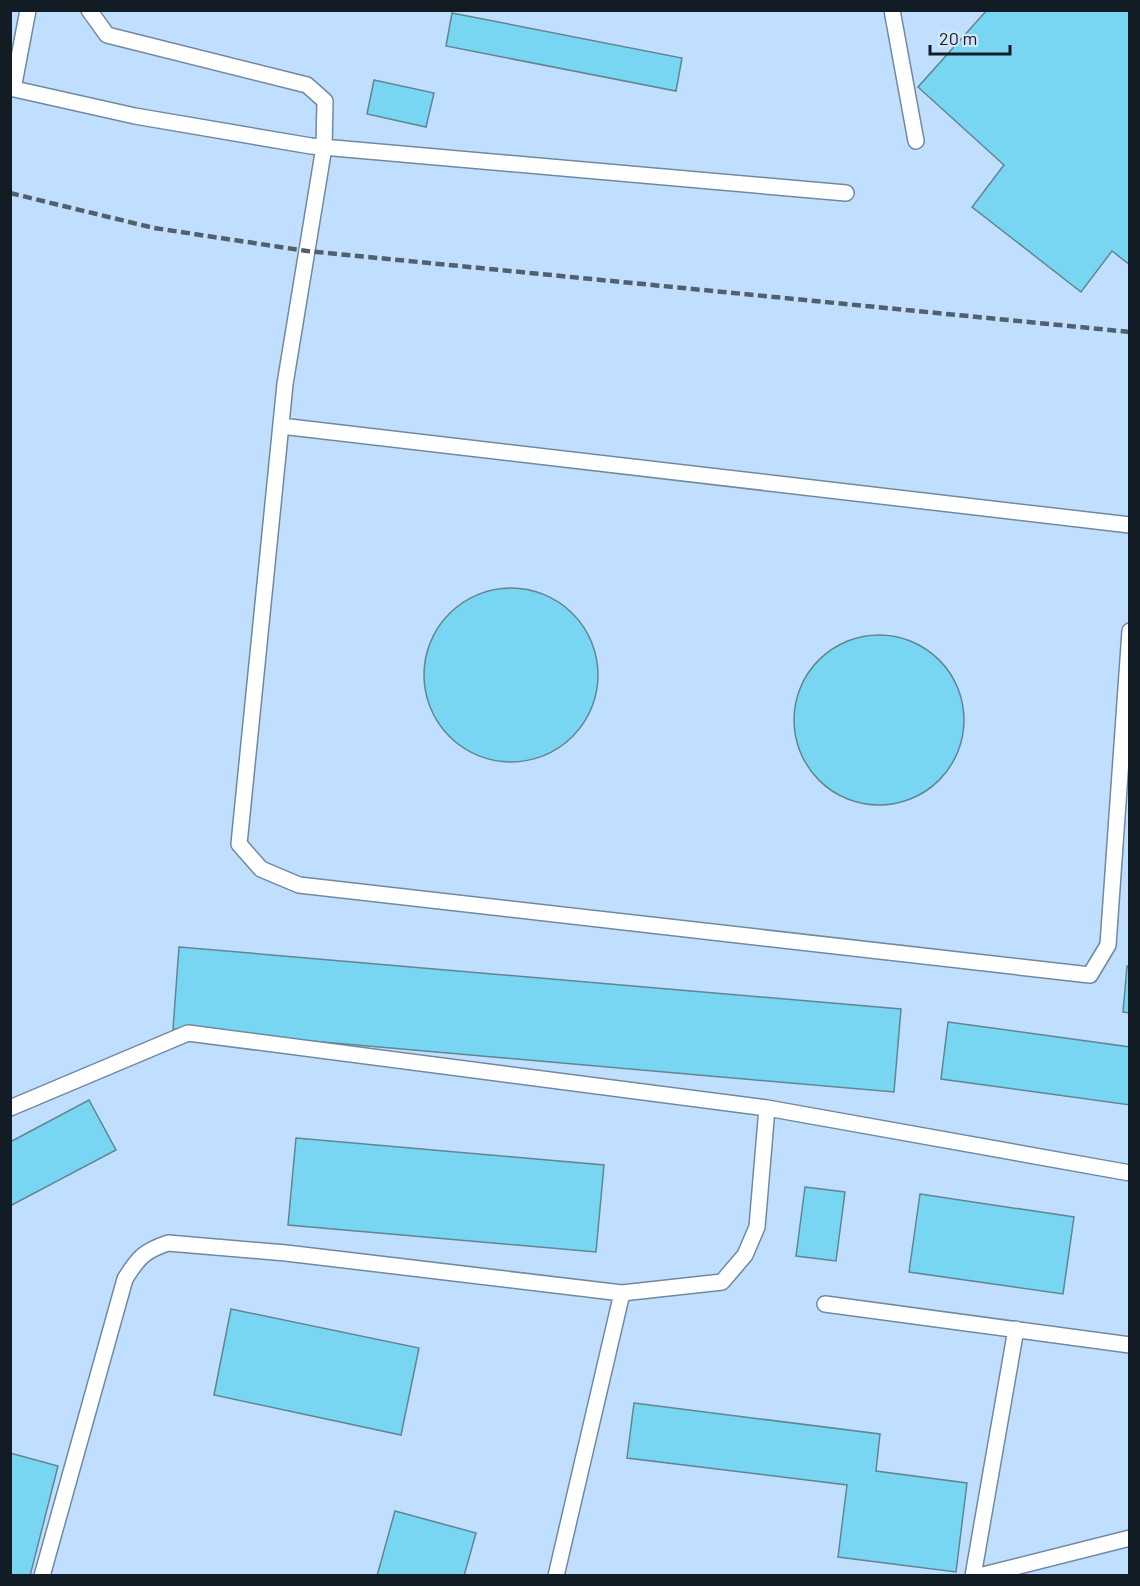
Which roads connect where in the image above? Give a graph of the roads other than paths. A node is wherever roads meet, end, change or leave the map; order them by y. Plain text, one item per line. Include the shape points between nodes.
1 (28, 10) edge
2 (89, 10) edge
3 (892, 10) edge
4 (12, 89) edge
5 (916, 141) dead end
6 (324, 147) junction
7 (846, 193) dead end
8 (281, 426) junction
9 (1130, 525) edge
10 (1130, 631) edge
11 (10, 1108) edge
12 (767, 1108) junction
13 (1130, 1173) edge
14 (622, 1293) junction
15 (825, 1304) dead end
16 (1016, 1329) junction
17 (1130, 1345) edge
18 (1130, 1538) edge
19 (42, 1575) edge
20 (556, 1575) edge
21 (973, 1575) edge
22 (979, 1575) edge

1 - 4 lane
2 - 6 lane via 107,36 307,85 325,101
3 - 5 lane
4 - 6 lane via 135,116
6 - 7 lane
6 - 8 lane
8 - 9 lane
8 - 10 lane via 239,844 261,869 299,885 1090,975 1108,945
11 - 12 lane via 188,1033
12 - 13 lane
12 - 14 lane via 757,1227 746,1255 722,1282
14 - 19 lane via 286,1253 168,1243 151,1249 136,1260 125,1279
14 - 20 lane
15 - 16 lane
16 - 17 lane
16 - 21 lane
18 - 22 lane

